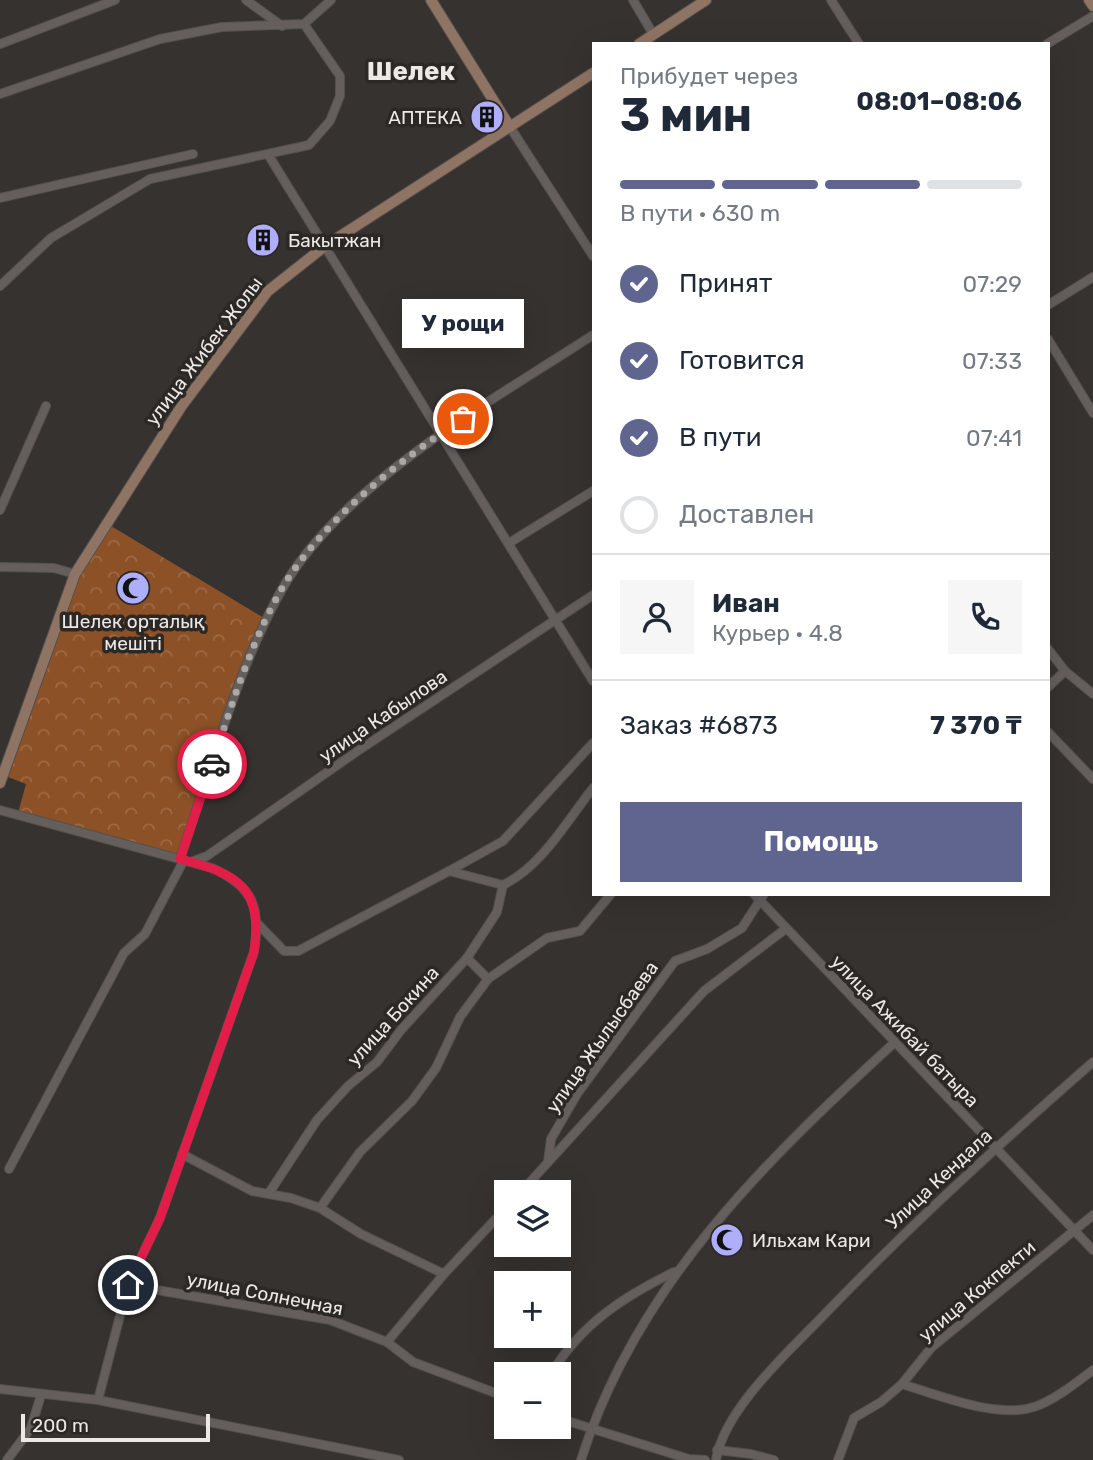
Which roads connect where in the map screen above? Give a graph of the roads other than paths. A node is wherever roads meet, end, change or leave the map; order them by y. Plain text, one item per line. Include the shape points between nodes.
1 (115, 0) edge
2 (246, 0) edge
3 (331, 0) edge
4 (431, 0) edge
5 (633, 0) edge
6 (706, 0) edge
7 (831, 0) edge
8 (1089, 0) edge
9 (1093, 6) edge
10 (1093, 16) edge
11 (304, 24) junction
12 (282, 26) junction
13 (653, 34) junction
14 (642, 42) edge
15 (858, 42) edge
16 (1050, 42) edge
17 (0, 44) edge
18 (592, 74) edge
19 (0, 94) edge
20 (510, 127) junction
21 (193, 154) dead end
22 (269, 156) junction
23 (0, 198) edge
24 (325, 246) junction
25 (592, 254) edge
26 (1093, 277) edge
27 (0, 286) edge
28 (1050, 304) edge
29 (592, 336) edge
30 (1050, 342) edge
31 (46, 406) dead end
32 (1093, 413) edge
33 (441, 433) junction
34 (592, 492) edge
35 (0, 510) edge
36 (509, 543) junction
37 (0, 567) edge
38 (75, 574) junction
39 (592, 596) edge
40 (556, 620) junction
41 (1050, 652) edge
42 (1065, 671) junction
43 (592, 679) edge
44 (1050, 685) edge
45 (1093, 694) edge
46 (1050, 734) edge
47 (592, 744) edge
48 (1093, 779) edge
49 (0, 783) edge
50 (592, 789) edge
51 (0, 810) edge
52 (185, 860) junction
53 (449, 871) junction
54 (503, 886) junction
55 (609, 896) edge
56 (762, 898) edge
57 (258, 924) junction
58 (784, 930) junction
59 (467, 958) junction
60 (488, 979) junction
61 (895, 1042) junction
62 (1093, 1062) edge
63 (996, 1147) junction
64 (182, 1154) junction
65 (548, 1162) junction
66 (9, 1169) dead end
67 (532, 1180) edge
68 (269, 1193) junction
69 (320, 1208) junction
70 (1093, 1215) edge
71 (494, 1221) edge
72 (1075, 1230) junction
73 (1093, 1250) edge
74 (674, 1272) junction
75 (444, 1274) junction
76 (128, 1285) junction
77 (387, 1342) junction
78 (560, 1362) edge
79 (1093, 1370) edge
80 (902, 1384) junction
81 (0, 1389) edge
82 (494, 1392) edge
83 (41, 1395) junction
84 (98, 1400) junction
85 (571, 1423) edge
86 (590, 1430) junction
87 (717, 1450) junction
88 (7, 1460) edge
89 (399, 1460) edge
90 (581, 1460) edge
91 (705, 1460) edge
92 (716, 1460) edge
93 (774, 1460) edge
94 (838, 1460) edge

1 - 17 street
2 - 12 street
3 - 11 street
4 - 20 main road
5 - 13 street
6 - 13 main road
7 - 15 street
8 - 9 main road
10 - 16 street
11 - 12 street
11 - 22 street via 340,76 340,96 330,121 309,145
12 - 19 street via 222,27 160,39
13 - 14 main road
18 - 20 main road, улица Жибек Жолы
20 - 24 main road, улица Жибек Жолы
20 - 25 street
21 - 23 street
22 - 24 street
22 - 27 street via 150,179 51,239
24 - 33 street
24 - 38 main road, улица Жибек Жолы via 268,291 181,407
26 - 28 street
29 - 33 street
30 - 32 street
31 - 35 street
33 - 36 street
33 - 52 street via 359,499 307,551 281,590 249,655
34 - 36 street
36 - 40 street
37 - 38 street via 42,567
38 - 49 main road, улица Жибек Жолы
39 - 40 street, улица Кабылова
40 - 43 street
40 - 52 street, улица Кабылова via 207,856
41 - 42 street
42 - 44 street
42 - 45 street
46 - 48 street
47 - 53 street via 503,841
50 - 54 street via 538,858 519,878
51 - 52 street
52 - 57 street via 238,883 256,907
52 - 66 street via 145,934 124,953
53 - 54 street
53 - 57 street via 298,951 284,951
54 - 59 street, улица Бокина via 497,912
55 - 60 street via 580,931 550,937
56 - 58 street, улица Ажибай батыра
56 - 65 street, улица Жылысбаева via 742,928 707,949 674,961 577,1094 551,1139
57 - 64 street via 254,952
58 - 61 street, улица Ажибай батыра
58 - 65 street, улица Жылысбаева via 704,991
59 - 60 street
59 - 68 street, улица Бокина via 377,1062 317,1120
60 - 69 street via 460,1017 436,1068 412,1101 359,1152
61 - 63 street, улица Ажибай батыра
61 - 74 street via 777,1153
62 - 63 street, Улица Кендала
63 - 72 street, улица Ажибай батыра
63 - 87 street, Улица Кендала via 786,1354 745,1403
64 - 68 street via 252,1191
64 - 76 street via 160,1218
65 - 67 street, улица Жылысбаева
68 - 69 street
69 - 75 street
70 - 72 street, улица Кокпекти
71 - 75 street
72 - 73 street, улица Ажибай батыра
72 - 80 street, улица Кокпекти via 931,1348
74 - 78 street via 621,1300 588,1325
74 - 86 street via 613,1376
75 - 77 street
76 - 77 street, улица Солнечная via 309,1315
76 - 84 street
77 - 82 street, улица Солнечная via 413,1362
79 - 80 street via 1034,1408 1004,1410
80 - 94 street, улица Кокпекти via 854,1418
81 - 83 street
83 - 84 street
83 - 88 street via 31,1428
84 - 89 street
85 - 86 street
86 - 90 street
86 - 91 street via 689,1460
87 - 92 street, Улица Кендала
87 - 93 street

